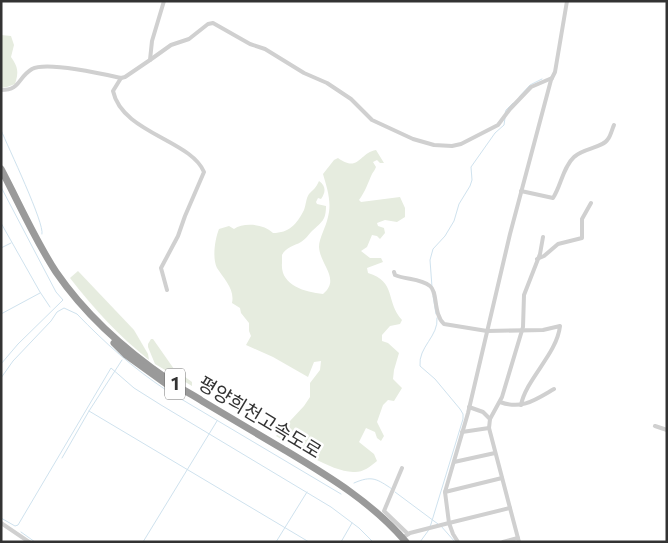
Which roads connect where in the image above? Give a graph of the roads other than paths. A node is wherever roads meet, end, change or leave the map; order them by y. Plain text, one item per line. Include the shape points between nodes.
1 (164, 1) edge
2 (567, 1) edge
3 (150, 60) junction
4 (120, 78) junction
5 (552, 78) junction
6 (1, 90) edge
7 (614, 125) dead end
8 (1, 169) edge
9 (1, 177) edge
10 (521, 190) junction
11 (591, 203) dead end
12 (543, 237) dead end
13 (537, 259) junction
14 (394, 272) dead end
15 (167, 290) dead end
16 (487, 331) junction
17 (521, 331) junction
18 (554, 389) dead end
19 (500, 402) junction
20 (521, 405) junction
21 (469, 407) junction
22 (490, 419) junction
23 (655, 426) dead end
24 (489, 428) junction
25 (667, 430) edge
26 (462, 432) junction
27 (495, 452) junction
28 (454, 462) junction
29 (402, 468) dead end
30 (502, 478) junction
31 (445, 492) junction
32 (510, 508) junction
33 (1, 523) edge
34 (449, 523) junction
35 (404, 539) edge
36 (518, 540) edge
37 (30, 542) edge
38 (458, 542) edge
39 (503, 542) edge

1 - 3 street
2 - 5 street via 559,58
3 - 4 street
3 - 5 street via 213,23 327,83 352,99 372,120 413,140 444,146 461,144 498,125 531,87
4 - 6 street via 44,66 32,69 11,90
4 - 15 street via 113,91 125,112 140,125 184,151 204,172 161,268
5 - 10 street
7 - 10 street via 605,143 574,157 553,198
8 - 35 highway, 평양희천고속도로 / 1 via 56,272 105,329 171,382 333,479 376,511
9 - 35 highway, 평양희천고속도로 / 1 via 55,277 75,303 126,355 160,380 333,484
10 - 16 street
11 - 13 street via 582,219 582,238 558,244
12 - 13 street
13 - 17 street via 524,295
14 - 16 street via 399,277 420,280 430,286 444,324
16 - 17 street
16 - 21 street
17 - 19 street
17 - 20 street via 561,328
18 - 20 street
19 - 20 street
19 - 22 street
21 - 22 street via 483,412
21 - 26 street
22 - 24 street
23 - 25 street
24 - 26 street
24 - 27 street
26 - 28 street
27 - 28 street
27 - 30 street
28 - 31 street
29 - 35 street via 384,511
30 - 31 street
30 - 32 street
31 - 34 street
32 - 34 street
32 - 36 street
33 - 37 street
34 - 35 street
34 - 38 street
36 - 39 street

